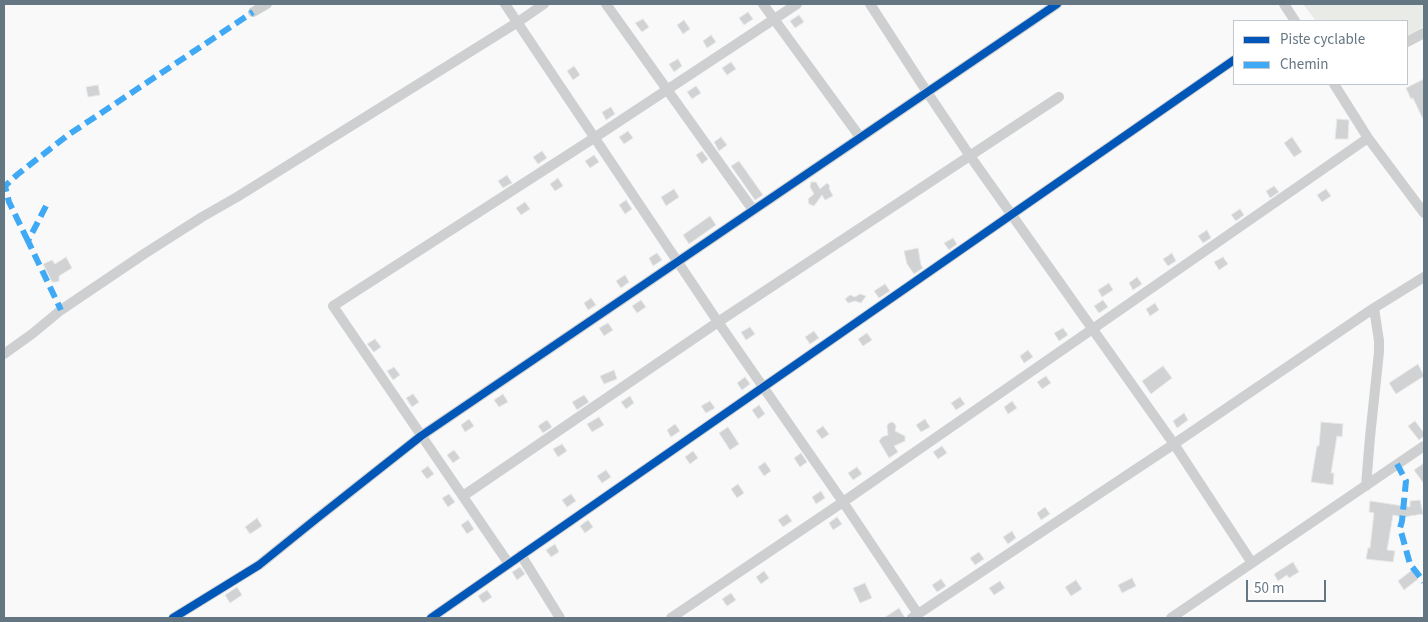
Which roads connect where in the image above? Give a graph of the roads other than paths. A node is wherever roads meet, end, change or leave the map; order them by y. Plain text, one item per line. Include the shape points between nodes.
1 (268, 4) edge
2 (505, 4) edge
3 (544, 4) edge
4 (606, 4) edge
5 (763, 4) edge
6 (798, 4) edge
7 (870, 4) edge
8 (1057, 4) edge
9 (1284, 4) edge
10 (253, 12) dead end
11 (773, 20) junction
12 (1293, 20) edge
13 (518, 22) junction
14 (1424, 33) edge
15 (1408, 41) edge
16 (1233, 61) edge
17 (1335, 85) edge
18 (668, 89) junction
19 (927, 92) junction
20 (1058, 97) dead end
21 (860, 137) junction
22 (594, 138) junction
23 (1368, 138) junction
24 (970, 156) junction
25 (753, 210) junction
26 (1424, 214) edge
27 (1011, 215) junction
28 (678, 261) junction
29 (1424, 277) edge
30 (1374, 308) junction
31 (718, 322) junction
32 (1092, 329) junction
33 (4, 354) edge
34 (764, 387) junction
35 (421, 436) junction
36 (1174, 444) junction
37 (1424, 446) edge
38 (1366, 486) junction
39 (463, 496) junction
40 (843, 502) junction
41 (521, 555) junction
42 (1252, 563) junction
43 (509, 564) junction
44 (915, 616) edge
45 (173, 618) edge
46 (431, 618) edge
47 (560, 618) edge
48 (671, 618) edge
49 (1171, 618) edge

1 - 10 street
2 - 13 street
3 - 13 street
4 - 18 street
5 - 11 street
6 - 11 street
7 - 19 street
8 - 19 street
9 - 12 street
11 - 18 street
11 - 21 street
13 - 22 street
13 - 33 street via 186,228 62,310
14 - 15 street
16 - 27 street
17 - 23 street
18 - 22 street
18 - 25 street
19 - 21 street
19 - 24 street
20 - 24 street
21 - 25 street
22 - 28 street
22 - 35 street via 333,306
23 - 26 street
23 - 32 street
24 - 27 street
24 - 31 street
25 - 28 street
27 - 32 street
27 - 34 street
28 - 31 street
28 - 35 street
29 - 30 street
30 - 36 street
30 - 38 street via 1379,352
31 - 34 street
31 - 39 street
32 - 36 street
32 - 40 street
34 - 40 street
34 - 41 street
35 - 39 street
35 - 45 street via 259,565
36 - 42 street
36 - 44 street
37 - 38 street
38 - 42 street
39 - 43 street
40 - 44 street
40 - 48 street
41 - 43 street
41 - 47 street
42 - 49 street
43 - 46 street

